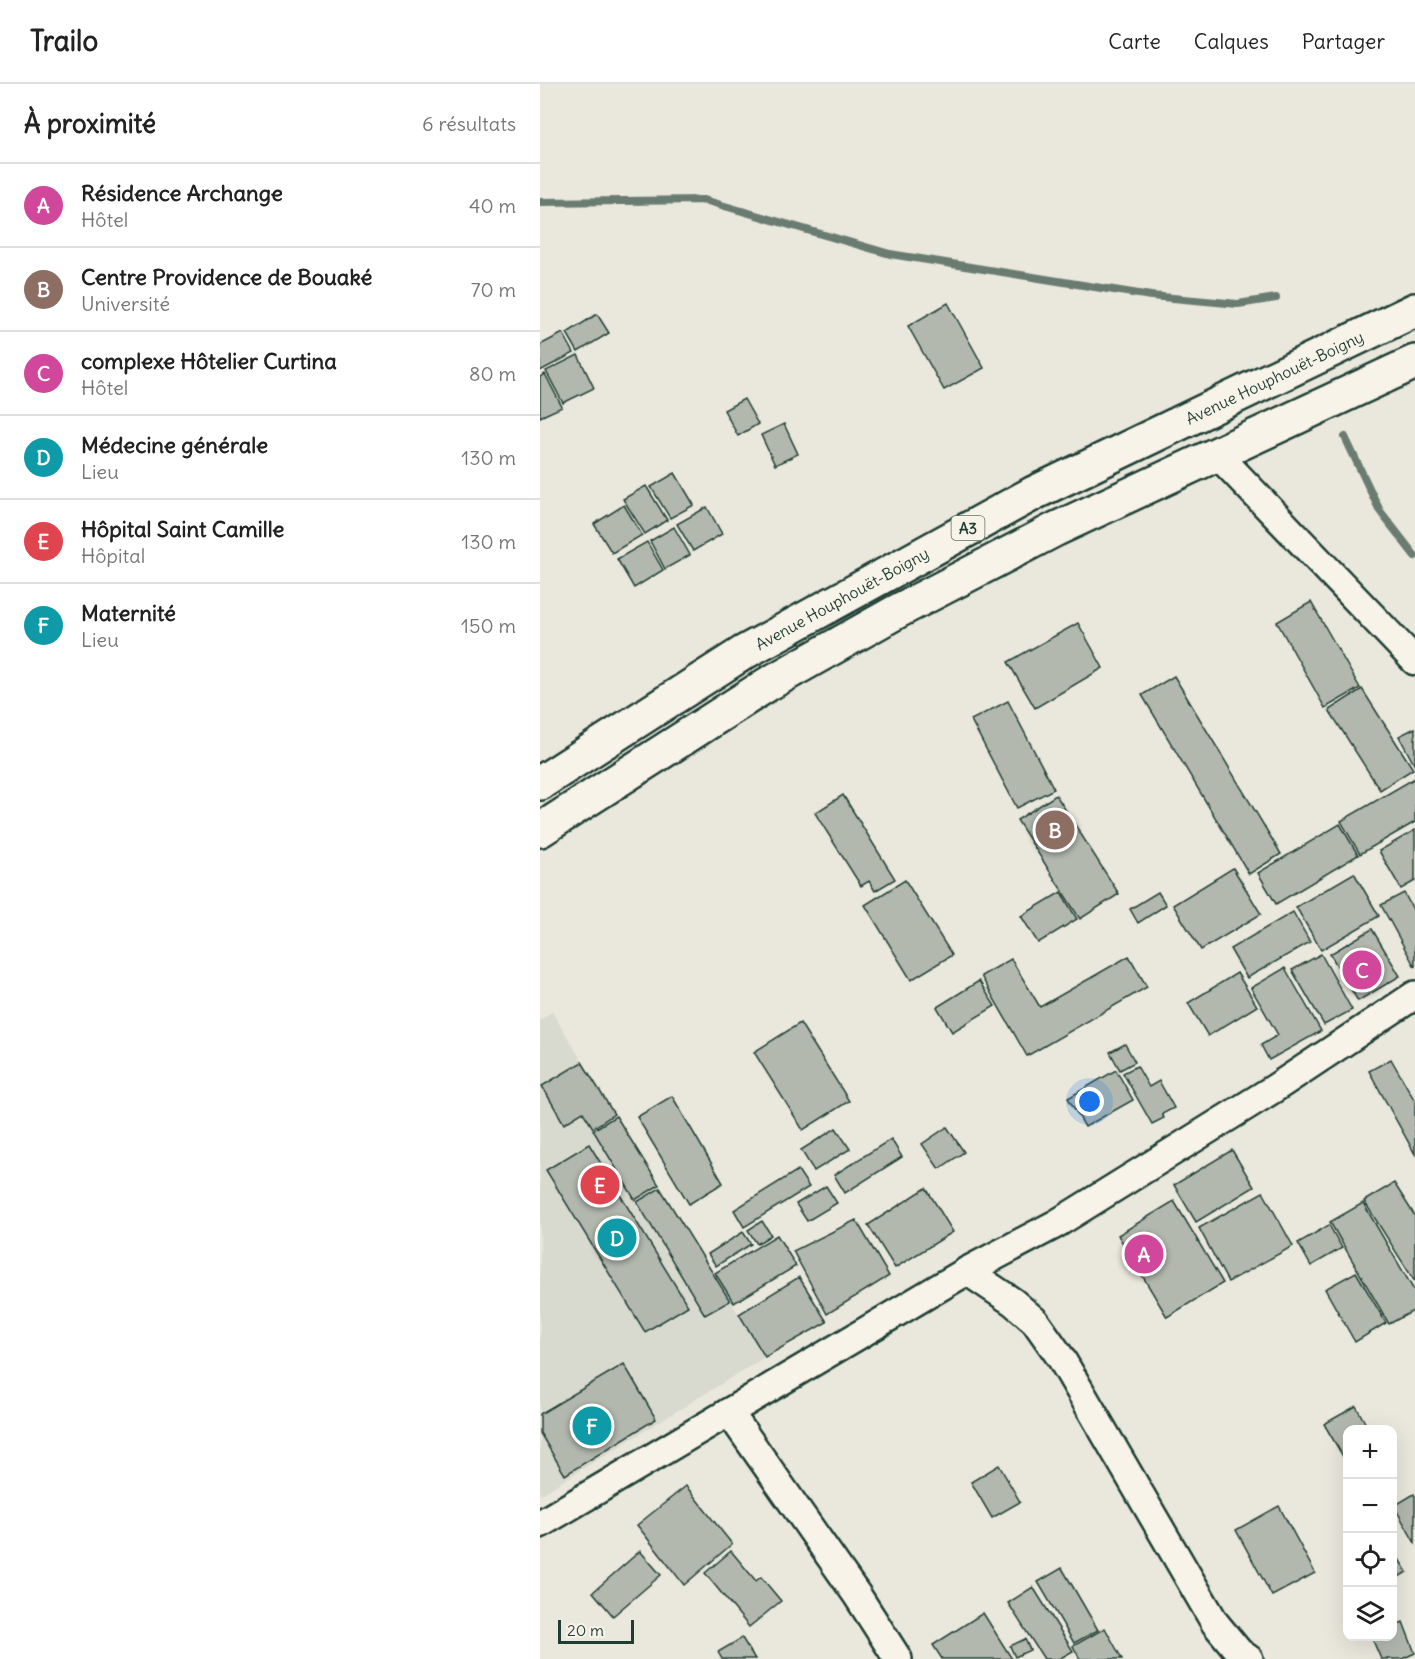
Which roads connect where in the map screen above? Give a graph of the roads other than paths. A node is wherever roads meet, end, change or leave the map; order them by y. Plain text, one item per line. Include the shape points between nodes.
1 (1415, 310) edge
2 (1415, 362) edge
3 (1217, 454) junction
4 (1415, 661) edge
5 (540, 783) edge
6 (540, 830) edge
7 (1415, 994) edge
8 (967, 1271) junction
9 (729, 1412) junction
10 (540, 1524) edge
11 (898, 1659) edge
12 (1249, 1659) edge

1 - 5 highway, Avenue Houphouët-Boigny / A3 via 1002,510 743,653
2 - 3 highway, A3
3 - 4 street
3 - 6 highway, A3 via 896,612 768,684
7 - 8 street via 1275,1088 1066,1218
8 - 9 street
8 - 12 street via 1035,1322 1061,1358 1215,1623
9 - 10 street
9 - 11 street

